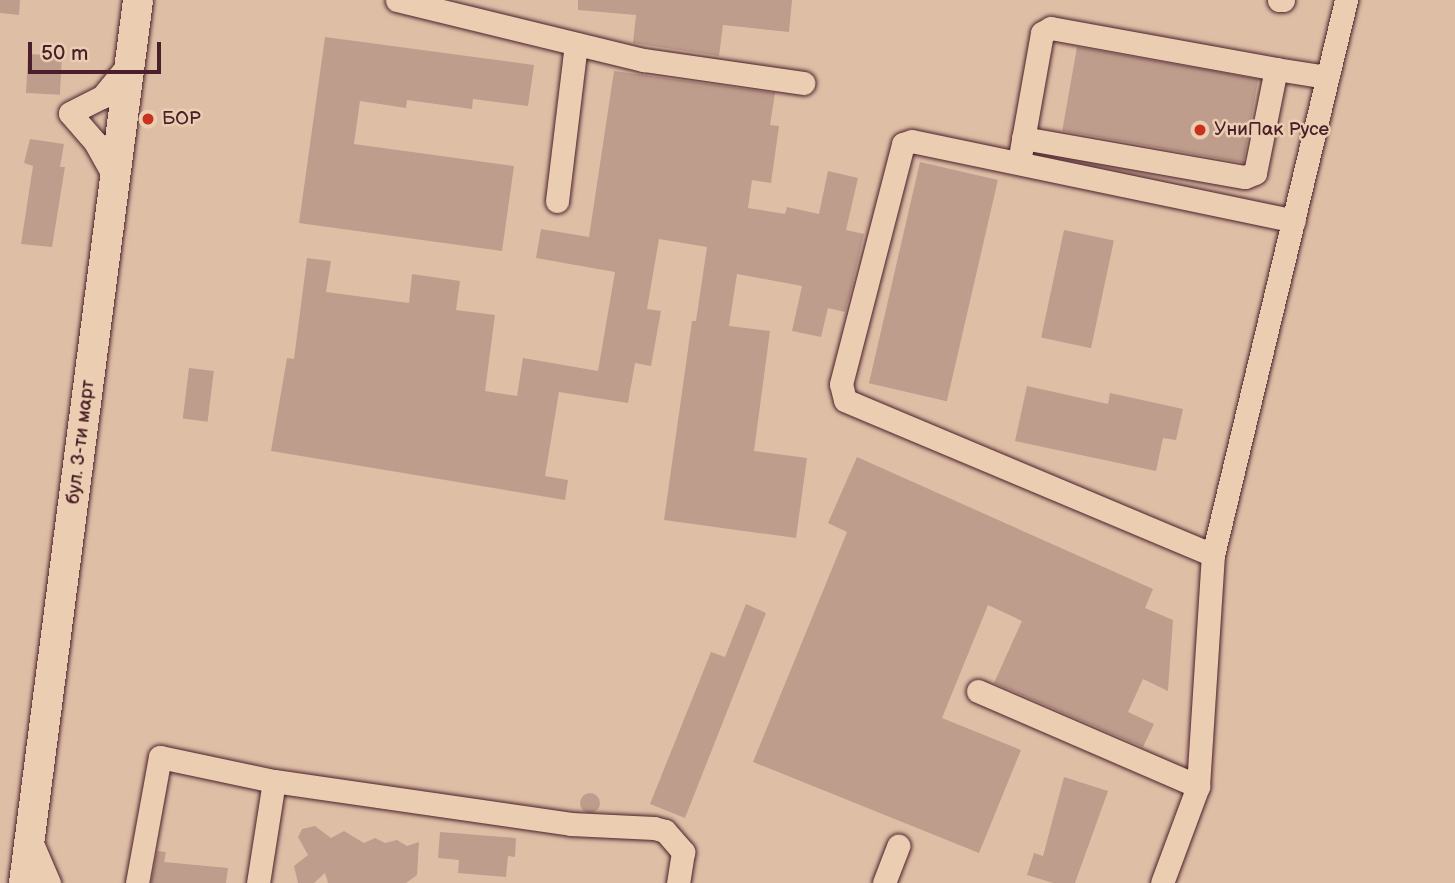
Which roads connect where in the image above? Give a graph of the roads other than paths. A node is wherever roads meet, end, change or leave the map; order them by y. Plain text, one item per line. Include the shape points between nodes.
1 (138, 0) edge
2 (149, 0) edge
3 (397, 0) edge
4 (1346, 0) edge
5 (134, 31) junction
6 (576, 44) junction
7 (130, 62) junction
8 (1276, 69) junction
9 (1327, 77) junction
10 (803, 83) dead end
11 (1021, 150) junction
12 (115, 177) junction
13 (557, 201) dead end
14 (1294, 220) junction
15 (1213, 555) junction
16 (978, 691) dead end
17 (274, 781) junction
18 (1198, 786) junction
19 (30, 838) junction
20 (898, 846) dead end
21 (24, 883) edge
22 (49, 883) edge
23 (136, 883) edge
24 (258, 883) edge
25 (678, 883) edge
26 (884, 883) edge
27 (1163, 883) edge

1 - 5 main road, бул. 3-ти март
2 - 5 street
3 - 6 street via 482,17
4 - 9 street
5 - 7 main road, бул. 3-ти март
6 - 10 street via 644,60
6 - 13 street
7 - 12 main road, бул. 3-ти март
7 - 12 street via 102,97 70,113 95,142
8 - 9 street
8 - 11 street via 1255,173 1245,177
8 - 11 street via 1051,28 1042,33
9 - 14 street
11 - 14 street
11 - 15 street via 912,141 903,145 841,384 845,400
12 - 19 main road, бул. 3-ти март
14 - 15 street
15 - 18 street
16 - 18 street
17 - 23 street via 160,757
17 - 24 street
17 - 25 street via 571,824 654,828 664,831 683,852
18 - 27 street
19 - 21 main road, бул. 3-ти март
19 - 22 street
20 - 26 street

